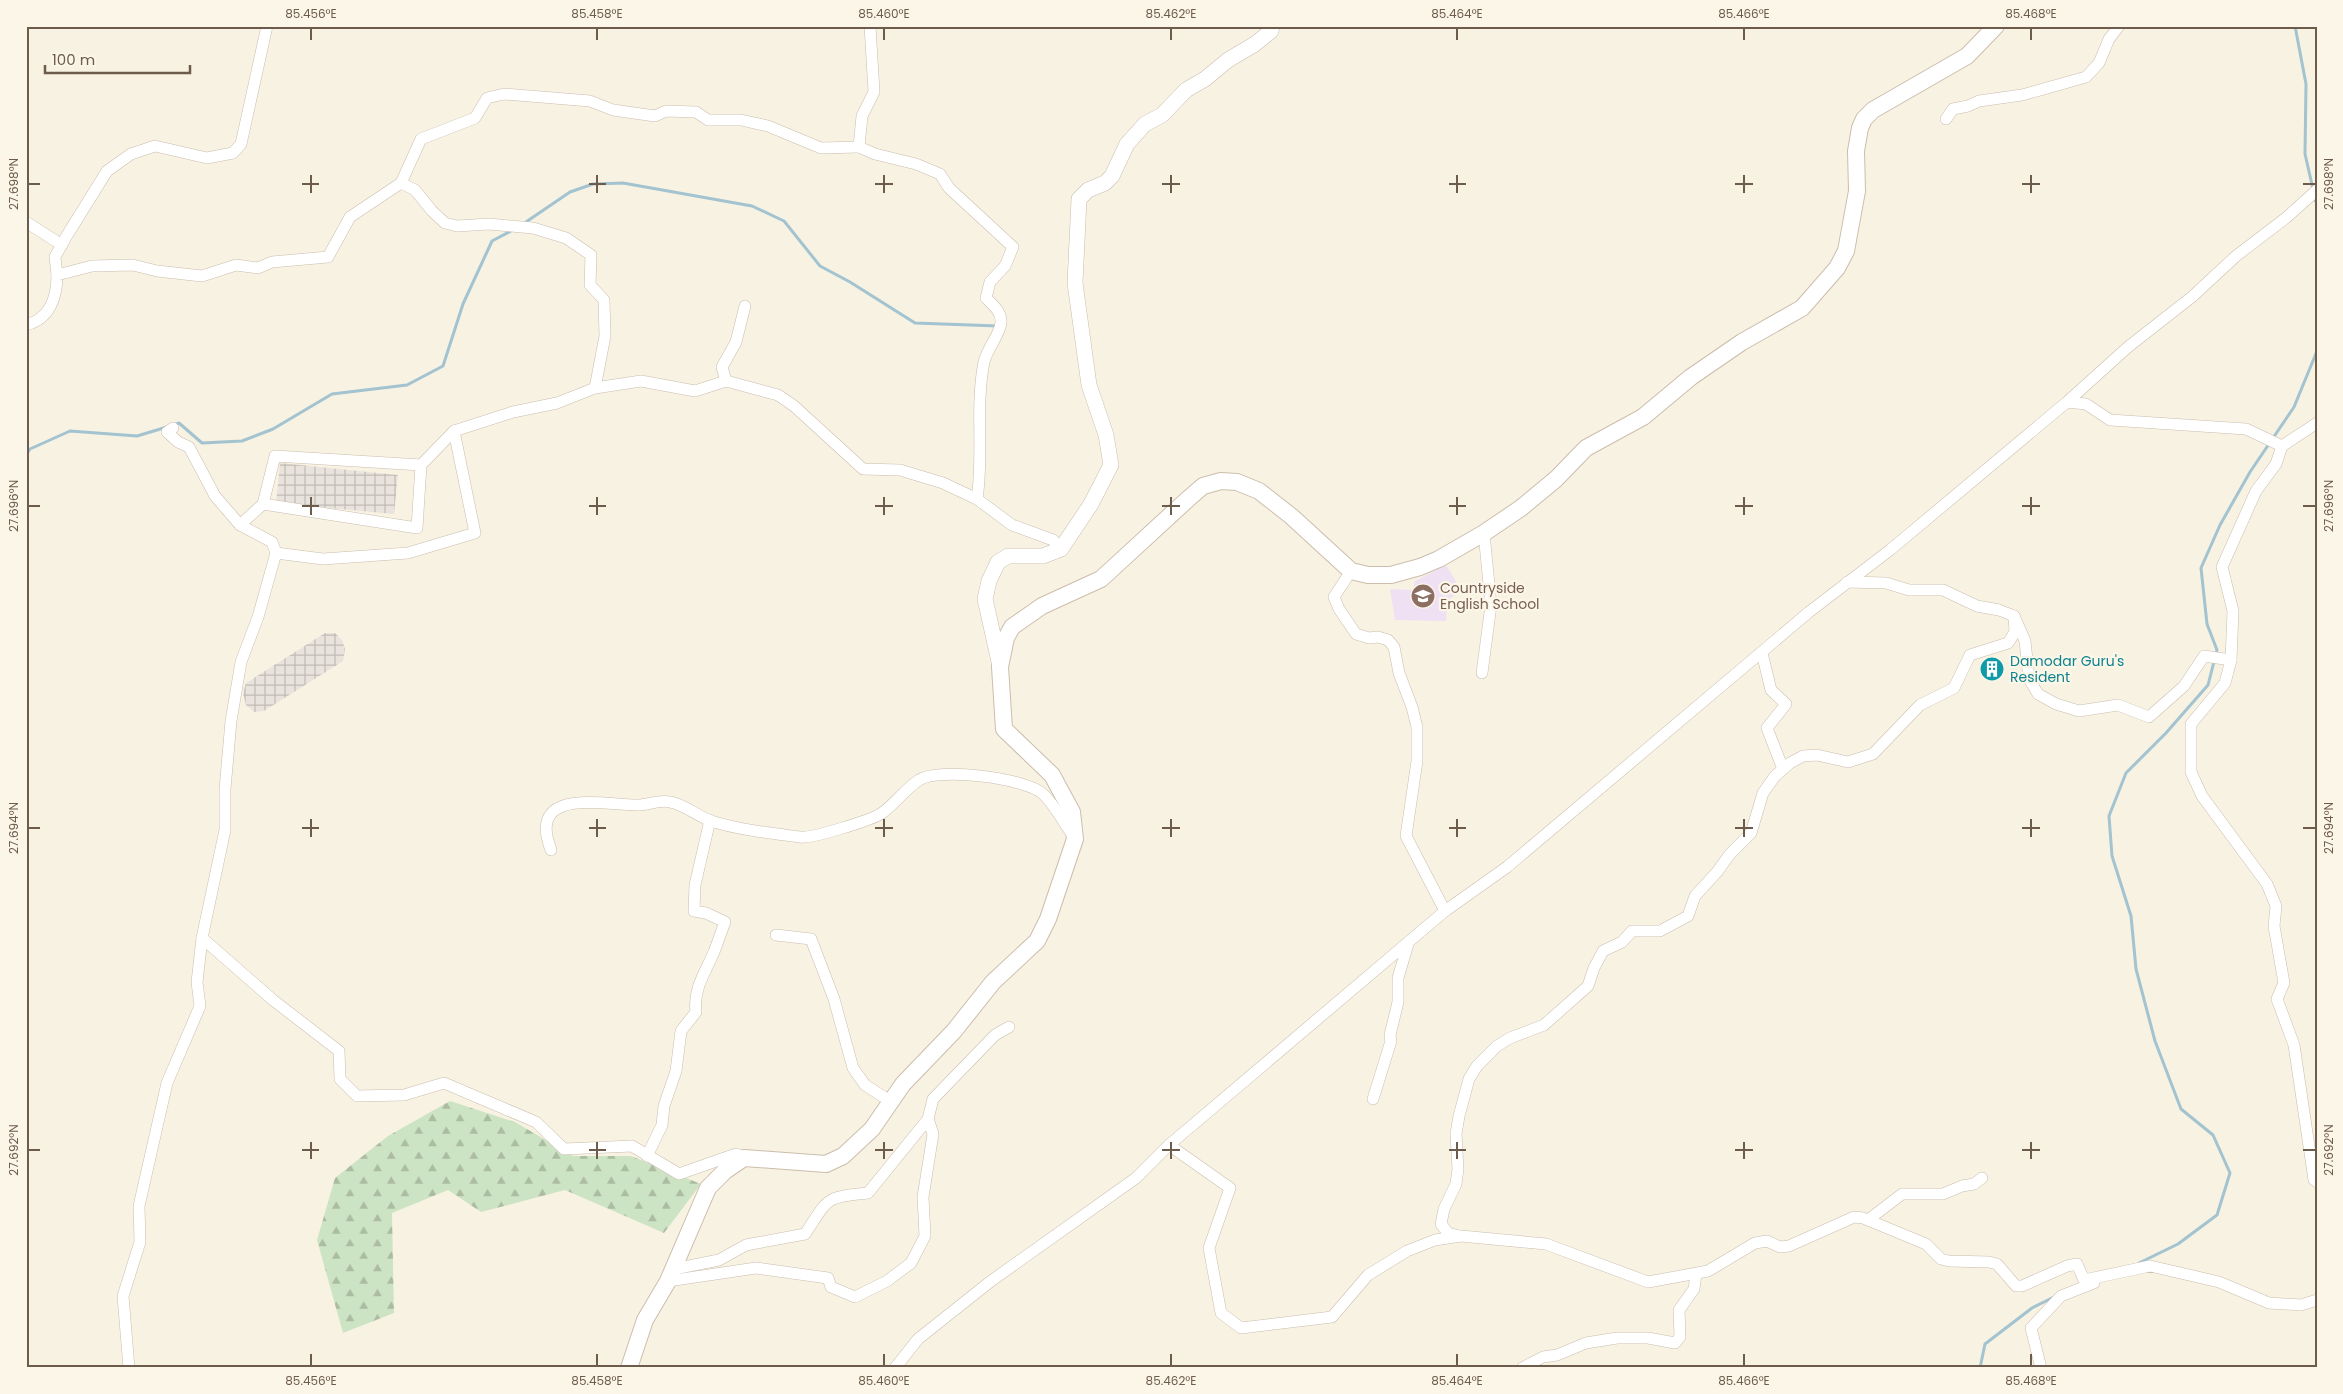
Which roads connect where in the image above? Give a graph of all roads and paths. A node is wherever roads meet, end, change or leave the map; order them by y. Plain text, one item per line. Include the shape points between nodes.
1 (267, 26) edge
2 (870, 26) edge
3 (1272, 26) edge
4 (1996, 26) edge
5 (2119, 26) edge
6 (1946, 119) dead end
7 (859, 147) junction
8 (401, 183) junction
9 (2317, 190) edge
10 (26, 222) edge
11 (62, 245) junction
12 (57, 275) junction
13 (745, 306) dead end
14 (26, 325) edge
15 (726, 381) junction
16 (595, 388) junction
17 (2067, 402) junction
18 (2317, 423) edge
19 (173, 428) dead end
20 (454, 431) junction
21 (2282, 446) junction
22 (421, 465) junction
23 (977, 499) junction
24 (263, 504) junction
25 (240, 525) junction
26 (1484, 533) junction
27 (1060, 549) junction
28 (276, 553) junction
29 (1351, 571) junction
30 (1847, 582) junction
31 (2014, 616) junction
32 (1762, 653) junction
33 (2231, 660) junction
34 (1000, 666) junction
35 (1482, 673) dead end
36 (1783, 769) junction
37 (710, 820) junction
38 (1075, 838) junction
39 (551, 850) dead end
40 (1445, 911) junction
41 (776, 934) dead end
42 (202, 938) junction
43 (1409, 942) junction
44 (1009, 1027) dead end
45 (1374, 1100) dead end
46 (890, 1101) junction
47 (928, 1120) junction
48 (1169, 1145) junction
49 (648, 1156) junction
50 (744, 1158) junction
51 (1982, 1178) dead end
52 (2317, 1182) edge
53 (1868, 1220) junction
54 (1461, 1236) junction
55 (2123, 1272) junction
56 (1696, 1274) junction
57 (670, 1275) junction
58 (2317, 1300) edge
59 (129, 1368) edge
60 (629, 1368) edge
61 (895, 1368) edge
62 (1522, 1368) edge
63 (2041, 1368) edge

1 - 11 street via 241,144 233,153 207,158 155,146 131,154 107,171
2 - 7 street via 874,92 862,116
3 - 27 street via 1271,31 1255,44 1186,90 1162,115 1145,124 1127,144 1105,184 1088,190 1079,199 1075,282 1089,385 1106,435 1111,465 1091,504
4 - 26 main road via 1967,56 1873,110 1864,119 1856,151 1857,191 1846,251 1837,268 1802,308 1742,342 1691,377 1643,417 1586,448 1556,479
5 - 6 street via 2109,39 2099,64 2086,78 2022,95 1979,101 1952,109
7 - 8 street via 821,148 768,126 741,120 708,120 696,112 666,111 655,116 613,110 590,101 504,94 487,98 475,118 421,139
7 - 23 street via 940,174 949,188 1013,247 1005,266 990,282 986,298 997,309 1001,323 984,360
8 - 12 street via 350,217 328,257 272,262 258,268 236,266 202,276 133,265 92,266
8 - 16 street via 415,190 445,223 533,228 566,238 591,255 590,285 604,300 605,336
9 - 17 street
10 - 11 street
11 - 12 street via 56,257
12 - 14 street via 57,292 48,312
13 - 15 street via 736,342 722,367
15 - 16 street via 695,391 641,381
15 - 23 street via 778,395 862,468 900,470 943,483
16 - 20 street via 557,403 512,412
17 - 21 street via 2086,404 2110,420 2246,429
17 - 30 street
18 - 21 street
19 - 25 street via 167,432 189,447 216,496
20 - 22 street
20 - 28 street via 475,533 408,553 323,559
21 - 33 street via 2276,464 2256,491 2222,567 2233,611
22 - 24 street via 275,456
22 - 24 street via 417,528
23 - 27 street via 1012,525 1053,540
24 - 25 street
25 - 28 street via 272,542
26 - 29 main road via 1420,568 1391,575
26 - 35 street via 1491,604
27 - 34 street via 1043,556 1008,556 998,562 985,599
28 - 42 street via 241,662 225,789 224,830
29 - 34 main road via 1259,491 1237,482 1221,481 1203,486 1101,579 1042,606 1012,627
29 - 40 street via 1334,597 1356,634 1388,640 1394,646 1399,673 1417,727 1417,761 1406,836
30 - 31 street via 1886,583 1909,590 1942,590 1977,606
30 - 32 street
31 - 33 street via 2024,641 2029,679 2038,694 2079,711 2118,705 2149,717 2184,686 2204,656
31 - 36 street via 2015,632 2008,643 1970,655 1954,688 1920,705 1873,754 1848,762 1817,755 1803,756
32 - 36 street via 1771,690 1786,704 1767,728
32 - 40 street via 1506,867
33 - 52 street via 2225,683 2191,724 2191,772 2202,796 2267,884 2276,906 2274,926 2284,983 2277,999 2294,1045 2314,1180
34 - 38 main road via 1004,729 1056,781 1072,812
36 - 54 street via 1763,793 1751,833 1695,896 1688,916 1660,930 1632,932 1622,942 1603,951 1588,986 1544,1025 1510,1038 1477,1066 1469,1079 1459,1116 1456,1184 1441,1224 1448,1234
37 - 38 street via 751,831 808,838 881,814 920,779 961,774 1004,778 1043,793
37 - 39 street via 668,801 640,805 565,804 553,810 547,818 545,834
37 - 49 street via 695,885 694,911 725,922 697,988 696,1012 681,1030 676,1071 664,1106 662,1125
38 - 46 main road via 1048,919 1037,941 993,982 954,1032
40 - 43 street
41 - 46 street via 811,938 834,999 853,1068 865,1085
42 - 49 street via 273,1000 340,1051 340,1080 357,1096 404,1095 444,1082 536,1122 564,1149 632,1146
42 - 59 street via 197,982 200,1006 167,1082 139,1206 140,1242 123,1296
43 - 45 street via 1398,978 1398,1002 1391,1041
43 - 48 street
44 - 47 street via 995,1035 933,1099
46 - 50 main road via 872,1129 843,1156 826,1164
47 - 57 street via 868,1193 839,1196 827,1201 806,1234 746,1245 719,1260
47 - 57 street via 933,1134 923,1197 925,1236 911,1263 888,1282 855,1297 831,1287 828,1278 756,1268
48 - 54 street via 1230,1188 1209,1248 1221,1313 1241,1328 1332,1317 1368,1275 1407,1251 1434,1240
48 - 61 street via 1136,1178 991,1281 918,1339
49 - 50 street via 679,1174 736,1154
50 - 57 main road via 708,1188
51 - 53 street via 1974,1184 1943,1194 1902,1194
53 - 55 street via 1926,1244 1941,1259 1997,1264 2016,1286 2077,1264 2084,1280
53 - 56 street via 1854,1217 1788,1246 1780,1247 1767,1241 1755,1243 1708,1271
54 - 56 street via 1546,1244 1648,1282
55 - 58 street via 2150,1266 2219,1282 2269,1303 2300,1305
55 - 63 street via 2061,1296 2043,1313 2031,1328
56 - 62 street via 1694,1288 1679,1310 1680,1337 1675,1342 1617,1338 1543,1357
57 - 60 main road via 645,1320

